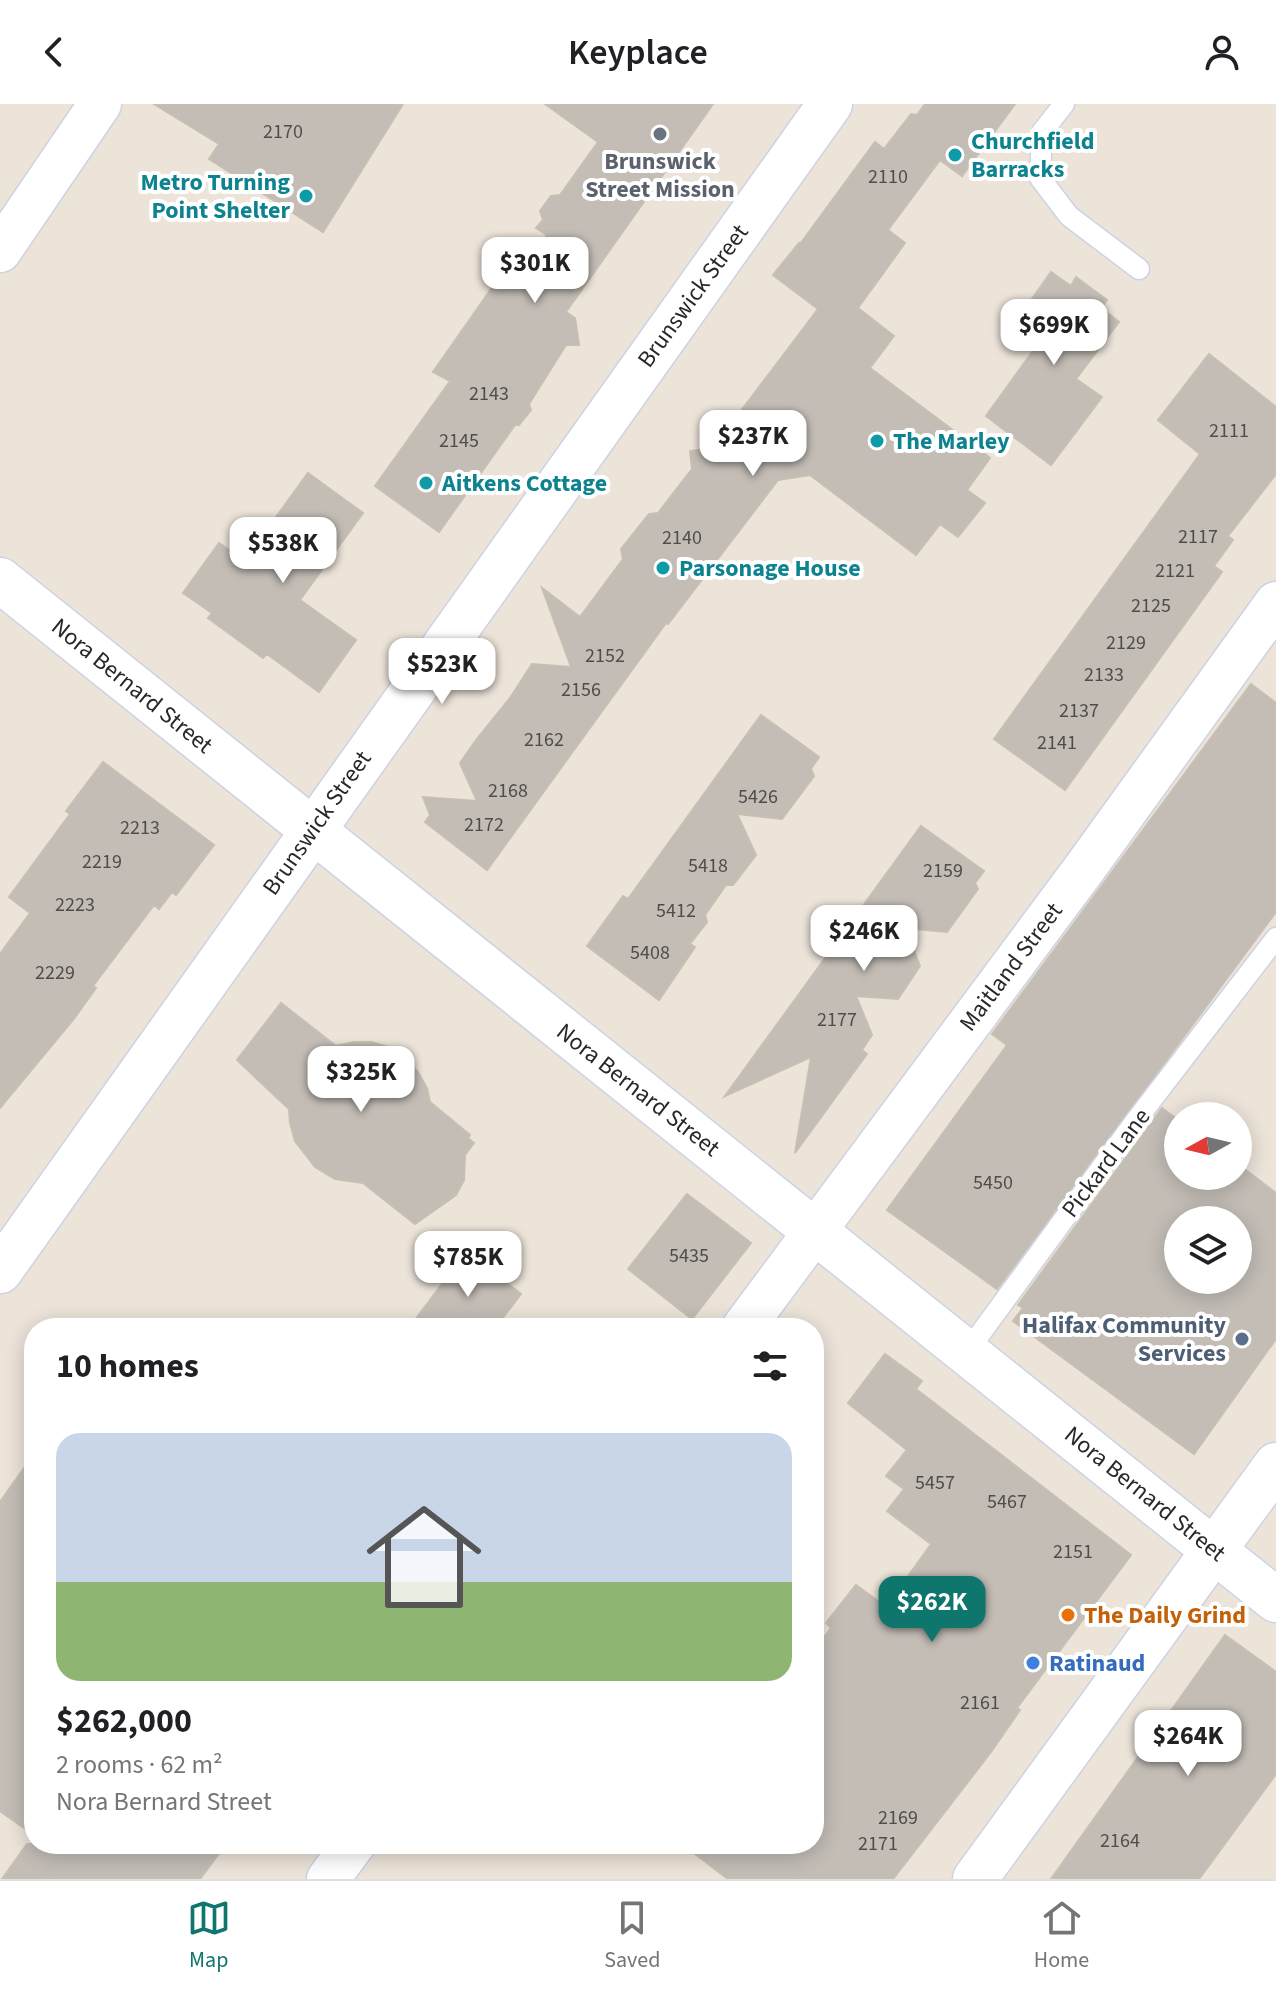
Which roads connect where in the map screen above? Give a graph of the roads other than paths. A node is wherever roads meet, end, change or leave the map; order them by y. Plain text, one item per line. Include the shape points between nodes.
1 (100, 104) edge
2 (830, 104) edge
3 (1064, 104) edge
4 (0, 251) edge
5 (1139, 269) dead end
6 (0, 580) edge
7 (1276, 603) edge
8 (311, 830) junction
9 (1276, 938) edge
10 (815, 1231) junction
11 (0, 1271) edge
12 (750, 1318) edge
13 (967, 1352) junction
14 (1276, 1465) edge
15 (1216, 1549) junction
16 (1276, 1600) edge
17 (347, 1854) edge
18 (328, 1879) edge
19 (975, 1879) edge

1 - 4 street
2 - 8 street, Brunswick Street
3 - 5 lane via 1042,132 1040,178 1069,216
6 - 8 street, Nora Bernard Street
7 - 10 street, Maitland Street
8 - 10 street, Nora Bernard Street
8 - 11 street, Brunswick Street
9 - 13 lane, Pickard Lane
10 - 12 street, Maitland Street
10 - 13 street, Nora Bernard Street
13 - 15 street, Nora Bernard Street
14 - 15 street
15 - 16 street, Nora Bernard Street
15 - 19 street
17 - 18 street

